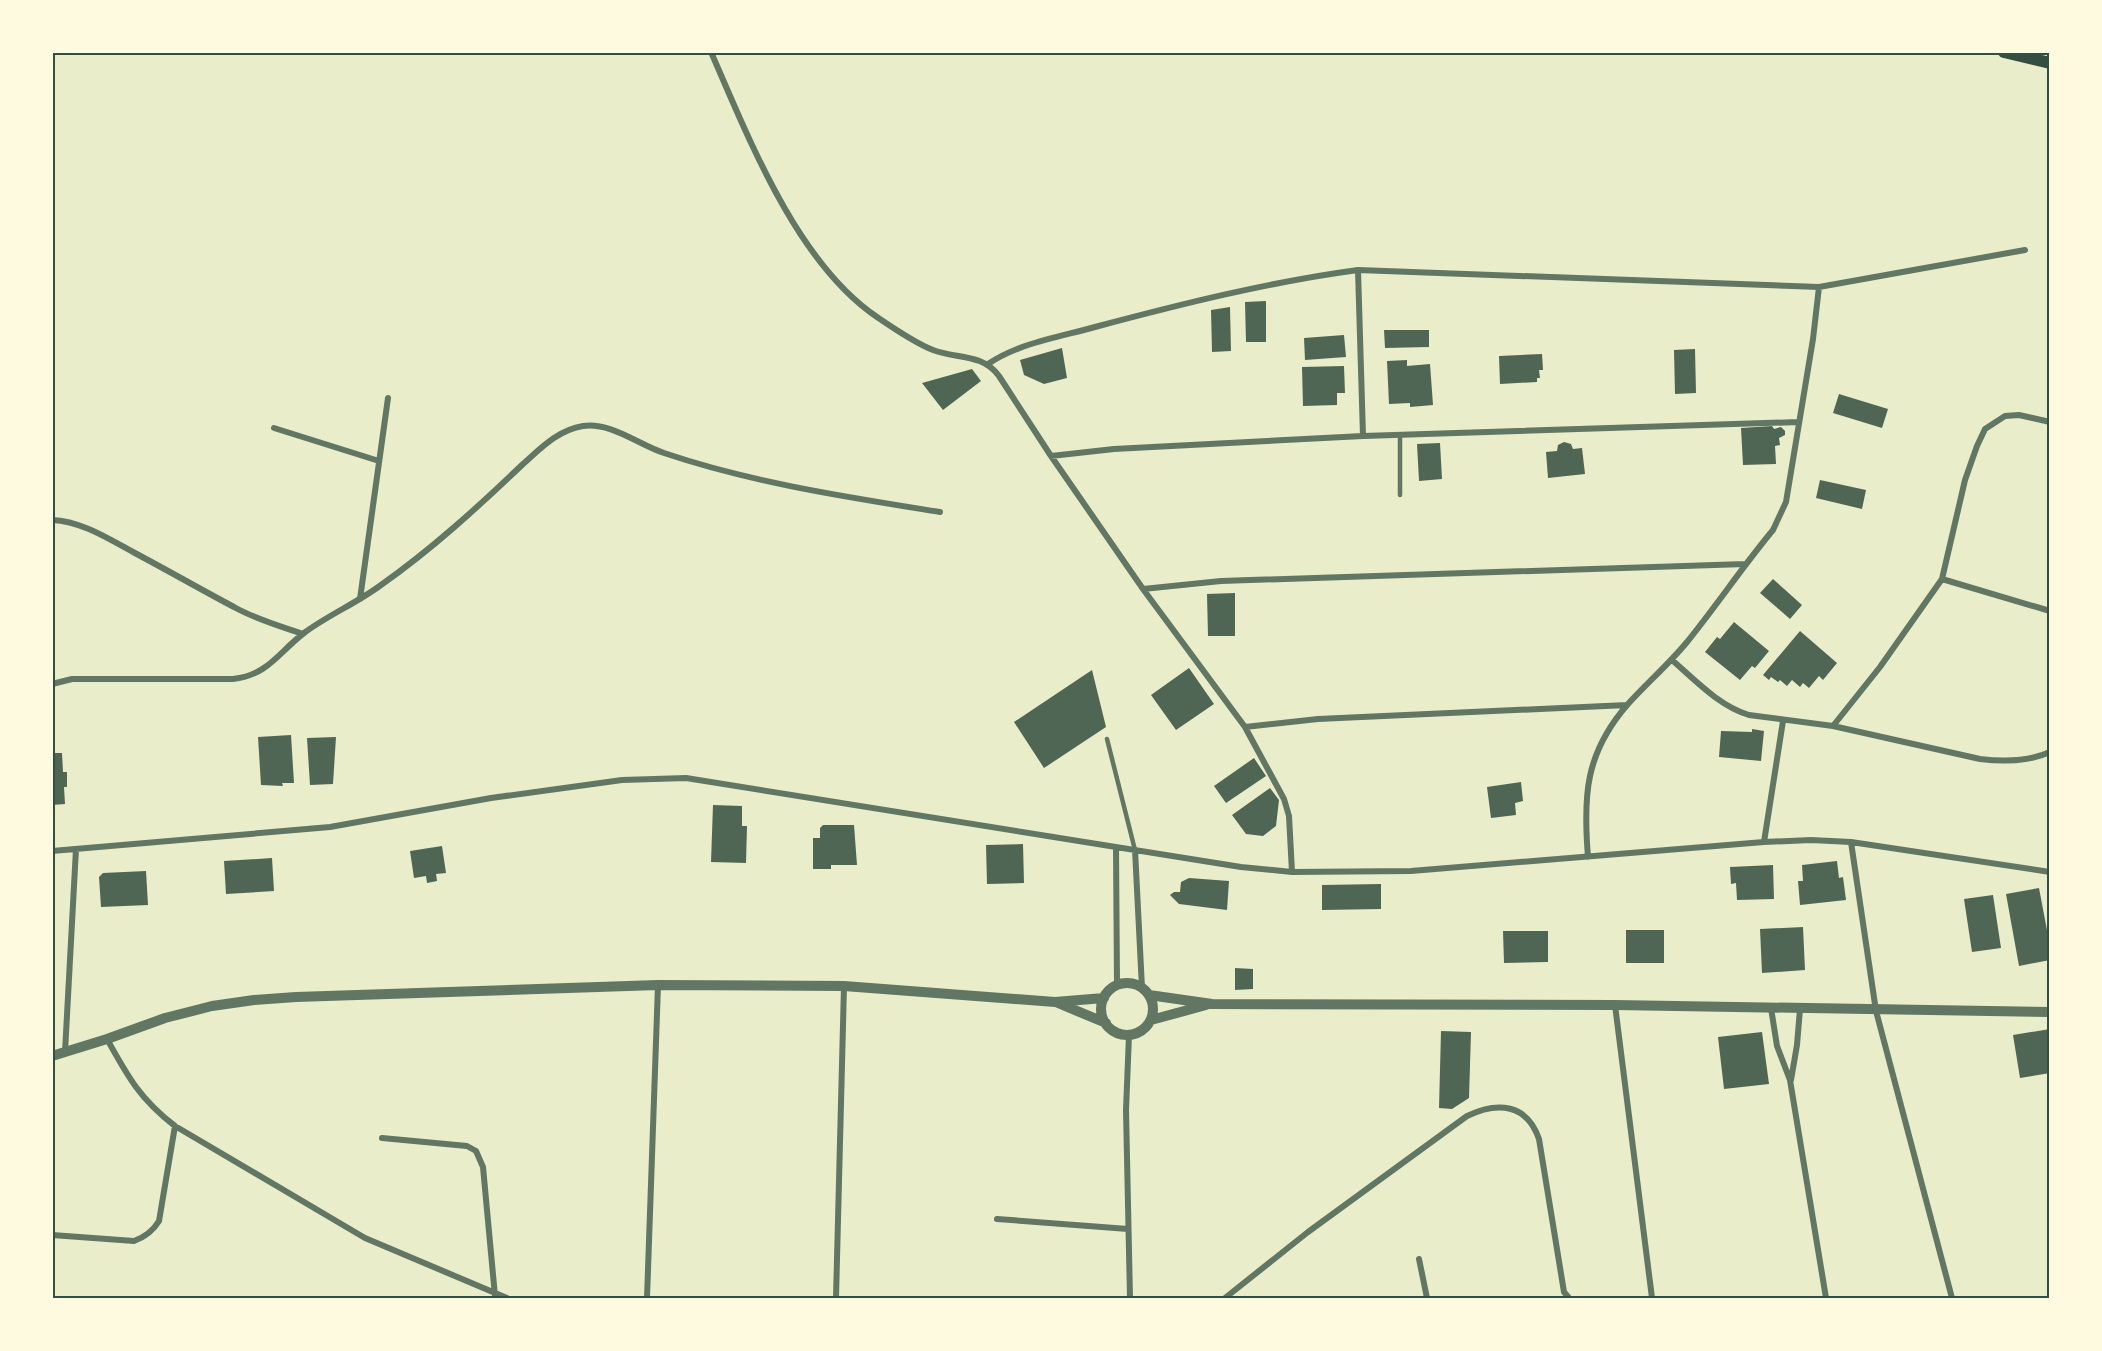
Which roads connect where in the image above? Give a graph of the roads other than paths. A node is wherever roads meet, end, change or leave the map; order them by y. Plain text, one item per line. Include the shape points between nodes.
1 (711, 52) edge
2 (2004, 52) edge
3 (2049, 63) edge
4 (2025, 250) dead end
5 (1358, 270) junction
6 (1819, 287) junction
7 (988, 364) junction
8 (388, 398) dead end
9 (1798, 422) junction
10 (2049, 423) edge
11 (274, 428) dead end
12 (1363, 436) junction
13 (1401, 436) junction
14 (1051, 456) junction
15 (379, 461) junction
16 (1400, 495) dead end
17 (940, 512) dead end
18 (52, 520) edge
19 (1745, 564) junction
20 (1942, 579) junction
21 (1143, 589) junction
22 (360, 599) junction
23 (2049, 611) edge
24 (303, 634) junction
25 (1672, 660) junction
26 (52, 684) edge
27 (1627, 705) junction
28 (1783, 721) junction
29 (1833, 726) junction
30 (1245, 727) junction
31 (1107, 739) dead end
32 (2049, 752) edge
33 (1764, 842) junction
34 (1851, 842) junction
35 (1116, 847) junction
36 (76, 849) junction
37 (1136, 850) junction
38 (52, 851) edge
39 (1588, 857) junction
40 (1292, 872) junction
41 (2049, 872) edge
42 (658, 986) junction
43 (844, 986) junction
44 (1117, 986) junction
45 (1146, 991) junction
46 (1104, 998) junction
47 (1055, 1002) junction
48 (1212, 1004) junction
49 (1615, 1005) junction
50 (1771, 1008) junction
51 (1800, 1009) junction
52 (1876, 1011) junction
53 (2049, 1012) edge
54 (1151, 1020) junction
55 (1106, 1023) junction
56 (1129, 1035) junction
57 (107, 1039) junction
58 (65, 1052) junction
59 (52, 1056) edge
60 (1790, 1080) junction
61 (175, 1126) junction
62 (382, 1138) dead end
63 (997, 1219) dead end
64 (1128, 1229) junction
65 (52, 1235) edge
66 (1419, 1259) dead end
67 (494, 1297) edge
68 (1652, 1298) edge
69 (507, 1299) edge
70 (647, 1299) edge
71 (836, 1299) edge
72 (1130, 1299) edge
73 (1225, 1299) edge
74 (1427, 1299) edge
75 (1569, 1299) edge
76 (1647, 1299) edge
77 (1826, 1299) edge
78 (1952, 1299) edge

1 - 7 street via 771,182 798,230 834,279 854,301 923,345
2 - 3 main road
4 - 6 street
5 - 6 street
5 - 7 street via 1310,276 1166,308 1018,348
5 - 12 street
6 - 9 street
7 - 14 street
8 - 15 street
9 - 13 street
9 - 19 street via 1786,502 1773,530
10 - 20 street via 2019,415 2005,416 1985,429 1965,480
11 - 15 street
12 - 13 street
12 - 14 street
13 - 16 lane
14 - 21 street
15 - 22 street
17 - 22 street via 810,491 735,473 662,453 603,427 586,426 567,429 545,444 433,546
18 - 24 street via 96,532 236,609
19 - 21 street via 1243,580
19 - 25 street
20 - 23 street
20 - 29 street
21 - 30 street
22 - 24 street
24 - 26 street via 263,669 242,678 72,679
25 - 27 street
25 - 28 street via 1729,707
27 - 30 street via 1318,719
27 - 39 street via 1597,751 1590,773 1586,796
28 - 29 street
28 - 33 street
29 - 32 street via 1980,759 2030,758
30 - 40 street via 1284,799 1289,816
31 - 37 lane
33 - 34 street
33 - 39 street
34 - 41 street
34 - 52 street
35 - 36 street via 686,778 611,781 330,827
35 - 37 street
35 - 44 street
36 - 38 street
36 - 58 street
37 - 40 street
37 - 45 street
39 - 40 street via 1411,871
42 - 43 street
42 - 57 street via 254,1000 165,1018
42 - 70 street
43 - 47 street
43 - 71 street
44 - 45 street via 1134,984
44 - 46 street
45 - 48 street
45 - 54 street via 1153,1002
46 - 47 street
46 - 55 street
47 - 55 street
48 - 49 street
48 - 54 street
49 - 50 street
49 - 68 street
50 - 51 street
50 - 60 street via 1777,1046
51 - 52 street
51 - 60 street
52 - 53 street
52 - 78 street
54 - 56 street
55 - 56 street via 1112,1030
56 - 64 street
57 - 58 street
57 - 61 street via 138,1092
58 - 59 street
60 - 77 street
61 - 65 street via 159,1221 144,1237 134,1241
61 - 67 street via 365,1238
62 - 67 street via 467,1146 476,1151 483,1167
63 - 64 street
64 - 72 street
66 - 74 street
67 - 69 street
68 - 76 street
73 - 75 street via 1308,1232 1467,1116 1479,1110 1508,1108 1524,1114 1536,1129 1564,1292

